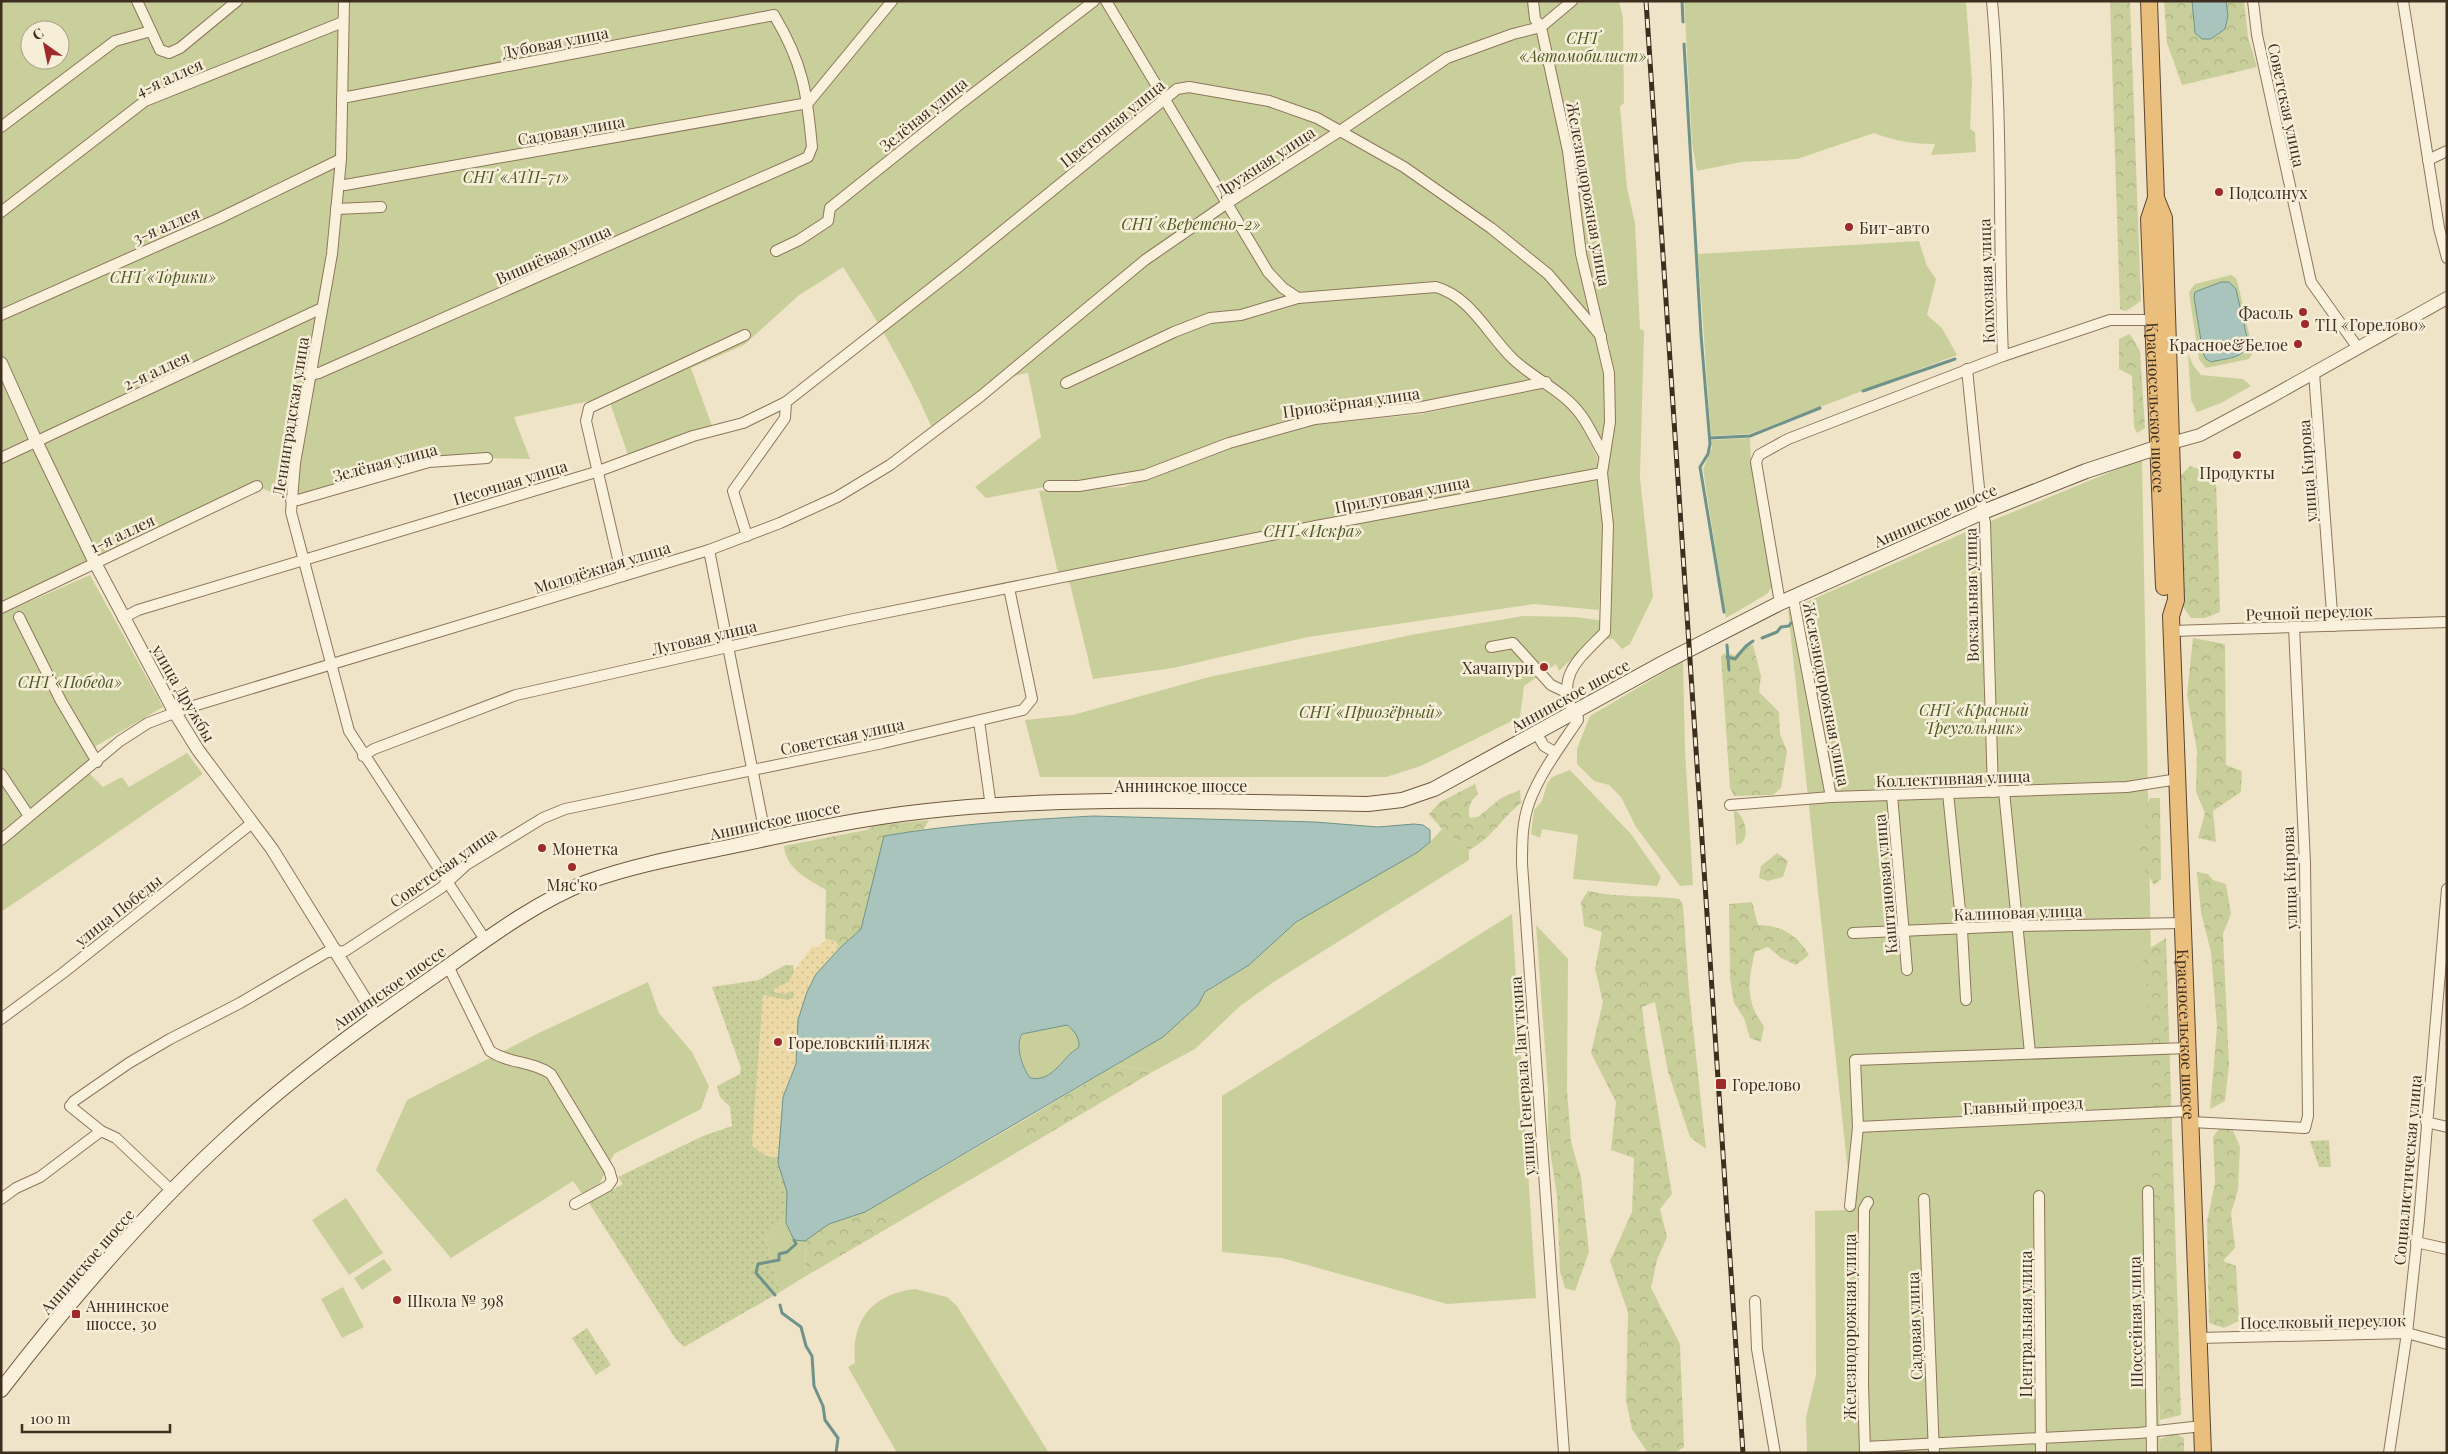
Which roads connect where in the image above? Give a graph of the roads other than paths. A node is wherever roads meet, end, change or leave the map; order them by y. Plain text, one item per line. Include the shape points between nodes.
1 (137, 1) edge
2 (236, 1) edge
3 (344, 1) edge
4 (892, 1) edge
5 (1094, 1) edge
6 (1106, 1) edge
7 (1533, 1) edge
8 (1572, 1) edge
9 (1992, 1) edge
10 (2149, 1) edge
11 (2253, 1) edge
12 (2403, 1) edge
13 (344, 22) junction
14 (1541, 27) junction
15 (151, 31) junction
16 (342, 98) junction
17 (1165, 99) junction
18 (808, 103) junction
19 (1, 127) edge
20 (1340, 131) junction
21 (2447, 152) edge
22 (341, 159) junction
23 (2428, 160) junction
24 (339, 184) junction
25 (2156, 198) junction
26 (1226, 204) junction
27 (381, 207) dead end
28 (336, 209) junction
29 (1, 212) edge
30 (776, 251) dead end
31 (2447, 258) edge
32 (1298, 298) junction
33 (2447, 298) edge
34 (322, 308) junction
35 (1, 315) edge
36 (2153, 320) junction
37 (882, 328) joint
38 (745, 334) dead end
39 (1601, 336) junction
40 (2358, 348) junction
41 (2003, 356) junction
42 (1, 363) edge
43 (1967, 369) junction
44 (2314, 373) junction
45 (309, 375) junction
46 (1003, 377) joint
47 (1546, 382) junction
48 (1066, 383) dead end
49 (786, 402) junction
50 (36, 441) junction
51 (2165, 444) junction
52 (1604, 455) junction
53 (1760, 455) joint
54 (1, 458) edge
55 (487, 458) dead end
56 (596, 472) junction
57 (1602, 473) junction
58 (257, 486) dead end
59 (1049, 486) dead end
60 (291, 500) junction
61 (1983, 512) junction
62 (747, 536) junction
63 (709, 550) junction
64 (304, 560) junction
65 (95, 563) junction
66 (622, 576) junction
67 (1062, 578) joint
68 (1009, 588) junction
69 (1787, 600) junction
70 (1, 608) edge
71 (19, 617) dead end
72 (123, 618) junction
73 (2447, 622) edge
74 (2172, 624) junction
75 (2333, 626) junction
76 (2294, 627) junction
77 (728, 646) junction
78 (1491, 646) dead end
79 (331, 663) junction
80 (1566, 692) junction
81 (1575, 712) junction
82 (175, 713) junction
83 (980, 722) junction
84 (1537, 734) junction
85 (1555, 752) junction
86 (363, 756) junction
87 (97, 762) junction
88 (752, 770) junction
89 (1, 774) edge
90 (2178, 779) junction
91 (2004, 791) junction
92 (1993, 792) junction
93 (1948, 793) junction
94 (1892, 795) junction
95 (1831, 797) junction
96 (1730, 805) dead end
97 (991, 807) junction
98 (29, 816) junction
99 (252, 823) junction
100 (766, 839) junction
101 (1, 840) edge
102 (446, 883) junction
103 (2447, 889) edge
104 (2446, 905) edge
105 (2183, 923) junction
106 (2016, 926) junction
107 (1962, 930) junction
108 (1905, 931) junction
109 (1853, 933) dead end
110 (486, 941) junction
111 (336, 953) junction
112 (448, 966) junction
113 (1908, 970) dead end
114 (1966, 1000) dead end
115 (376, 1016) junction
116 (1, 1019) edge
117 (2188, 1048) junction
118 (2030, 1053) junction
119 (2191, 1117) junction
120 (2426, 1122) junction
121 (1858, 1127) junction
122 (2447, 1127) edge
123 (2305, 1128) joint
124 (101, 1131) junction
125 (172, 1190) junction
126 (2148, 1190) dead end
127 (2039, 1196) dead end
128 (1924, 1199) dead end
129 (1, 1200) edge
130 (1868, 1202) dead end
131 (575, 1204) dead end
132 (1850, 1206) dead end
133 (2416, 1242) junction
134 (2447, 1249) edge
135 (1755, 1301) dead end
136 (2407, 1333) junction
137 (2199, 1338) junction
138 (2447, 1344) edge
139 (1, 1390) edge
140 (2202, 1426) junction
141 (2151, 1431) junction
142 (2040, 1437) junction
143 (1934, 1448) edge
144 (1865, 1450) edge
145 (1564, 1453) edge
146 (1775, 1453) edge
147 (2041, 1453) edge
148 (2152, 1453) edge
149 (2203, 1453) edge
150 (2389, 1453) edge

1 - 15 street
2 - 15 street via 180,48 169,53 160,50
3 - 13 street, Ленинградская улица
4 - 18 street
5 - 30 street, Зелёная улица via 830,208 828,222
6 - 17 street
7 - 14 street, Железнодорожная улица via 1535,19
8 - 14 street
9 - 41 street, Колхозная улица via 1997,57
10 - 25 highway, Красносельское шоссе
11 - 40 street, Советская улица via 2257,35 2312,282
12 - 23 street
13 - 16 street, Ленинградская улица
13 - 29 street, 4-я аллея via 145,101
14 - 20 street, Дружная улица via 1447,58
14 - 39 street, Железнодорожная улица via 1568,151 1581,254
15 - 19 street via 115,41
16 - 18 street, Дубовая улица via 774,15 788,38 804,80
16 - 22 street, Ленинградская улица
17 - 20 street, Цветочная улица via 1177,89 1189,87 1269,101 1317,118
17 - 26 street
17 - 37 street, Цветочная улица
18 - 24 street, Садовая улица via 345,186
18 - 45 street, Вишнёвая улица via 812,147 808,157
20 - 26 street, Дружная улица
20 - 39 street, Цветочная улица via 1404,167 1491,228 1548,274
21 - 23 street
22 - 24 street, Ленинградская улица
22 - 35 street, 3-я аллея via 220,218
23 - 31 street
24 - 28 street, Ленинградская улица
25 - 36 highway, Красносельское шоссе via 2149,219
25 - 51 highway, Красносельское шоссе via 2164,218
26 - 32 street via 1268,272
26 - 46 street, Дружная улица via 1145,260
27 - 28 street
28 - 34 street, Ленинградская улица
32 - 47 street via 1436,287 1450,291 1469,307 1512,358
32 - 48 street via 1241,315 1210,318
33 - 40 street, Аннинское шоссе
34 - 45 street, Ленинградская улица
34 - 50 street, 2-я аллея
36 - 41 street via 2110,320
36 - 51 highway, Красносельское шоссе
37 - 49 street, Песочная улица
38 - 56 street via 590,408 586,421
39 - 52 street, Железнодорожная улица via 1610,383 1610,422
40 - 44 street, Аннинское шоссе
41 - 43 street, Колхозная улица
42 - 50 street, улица Дружбы
43 - 53 street, Колхозная улица via 1797,435
43 - 61 street, Вокзальная улица
44 - 51 street, Аннинское шоссе via 2200,435
44 - 75 street, улица Кирова
45 - 60 street, Ленинградская улица
46 - 62 street, Молодёжная улица via 890,465 837,497
47 - 52 street via 1581,414
47 - 59 street, Приозёрная улица via 1422,407 1315,419 1229,443 1137,477 1080,486
49 - 56 street, Песочная улица via 743,423 694,436
49 - 62 street via 785,418 733,491
50 - 54 street, 2-я аллея
50 - 65 street, улица Дружбы
51 - 61 main road, Аннинское шоссе
51 - 74 highway, Красносельское шоссе via 2176,600
52 - 57 street, Железнодорожная улица
53 - 69 street, Железнодорожная улица via 1756,462
55 - 60 street, Зелёная улица via 429,462
56 - 64 street, Песочная улица
56 - 66 street
57 - 67 street, Прилуговая улица via 1316,526
57 - 80 street, Железнодорожная улица via 1608,525 1605,632 1574,665
58 - 65 street, 1-я аллея
60 - 64 street, Ленинградская улица via 291,512
61 - 69 main road, Аннинское шоссе
61 - 92 street, Вокзальная улица
62 - 63 street, Молодёжная улица
63 - 66 street, Молодёжная улица
63 - 77 street
64 - 72 street, Песочная улица via 138,610
64 - 79 street, Ленинградская улица
65 - 70 street, 1-я аллея
65 - 72 street, улица Дружбы
66 - 79 street, Молодёжная улица
67 - 68 street, Луговая улица
68 - 77 street, Луговая улица
68 - 83 street, Советская улица via 1032,699 1023,710
69 - 81 main road, Аннинское шоссе
69 - 95 street, Железнодорожная улица
71 - 87 street via 61,701
72 - 82 street, улица Дружбы
73 - 75 street, Речной переулок
74 - 76 street, Речной переулок
74 - 90 highway, Красносельское шоссе
75 - 76 street, Речной переулок
76 - 123 street, улица Кирова via 2305,863 2308,1116
77 - 86 street, Луговая улица via 516,695 374,748
77 - 88 street
78 - 80 street via 1513,643 1551,685
79 - 82 street, Молодёжная улица
79 - 86 street, Ленинградская улица via 349,731
80 - 81 street
81 - 84 main road, Аннинское шоссе
81 - 85 street, улица Генерала Лагуткина via 1578,720
82 - 87 street via 148,723 120,741
82 - 99 street, улица Дружбы
83 - 88 street, Советская улица
83 - 97 street
84 - 85 street via 1544,746
84 - 97 main road, Аннинское шоссе via 1434,789 1402,800 1368,804 1066,802
85 - 145 street, улица Генерала Лагуткина via 1529,803 1522,834 1522,864
86 - 102 street, Ленинградская улица
87 - 98 street
88 - 100 street
88 - 102 street, Советская улица via 565,809 543,818 466,865
89 - 98 street
90 - 91 street, Коллективная улица via 2127,787
90 - 105 highway, Красносельское шоссе
91 - 92 street, Коллективная улица
91 - 106 street
92 - 93 street, Коллективная улица
93 - 94 street, Коллективная улица
93 - 107 street
94 - 95 street, Коллективная улица
94 - 108 street, Каштановая улица
95 - 96 street, Коллективная улица
97 - 100 main road, Аннинское шоссе via 928,811
98 - 101 street
99 - 111 street, улица Дружбы via 272,849
99 - 116 street, улица Победы
100 - 110 main road, Аннинское шоссе via 623,870 584,884
102 - 110 street, Ленинградская улица
102 - 111 street, Советская улица via 345,951
103 - 104 street, Социалистическая улица
104 - 120 street, Социалистическая улица
105 - 106 street, Калиновая улица
105 - 117 highway, Красносельское шоссе
106 - 107 street, Калиновая улица
106 - 118 street
107 - 108 street, Калиновая улица
107 - 114 street
108 - 109 street, Калиновая улица
108 - 113 street, Каштановая улица
110 - 112 main road, Аннинское шоссе
111 - 115 street, улица Дружбы
111 - 124 street, Советская улица via 327,952 170,1039 74,1101 70,1106
112 - 115 main road, Аннинское шоссе
112 - 131 street via 490,1051 500,1058 542,1068 552,1074 609,1170 612,1180 608,1186
115 - 125 main road, Аннинское шоссе via 304,1071
117 - 118 street
117 - 119 highway, Красносельское шоссе
118 - 121 street via 1855,1060
119 - 121 street, Главный проезд
119 - 123 street, Главный проезд
119 - 137 highway, Красносельское шоссе
120 - 122 street
120 - 133 street, Социалистическая улица
121 - 132 street
124 - 125 street, Советская улица via 116,1138
124 - 129 street via 40,1177 16,1188
125 - 139 main road, Аннинское шоссе via 68,1307
126 - 141 street, Шоссейная улица
127 - 142 street, Центральная улица
128 - 143 street, Садовая улица
130 - 144 street, Железнодорожная улица via 1864,1209
133 - 134 street
133 - 136 street, Социалистическая улица
135 - 146 street via 1757,1348
136 - 137 street, Поселковый переулок
136 - 138 street, Поселковый переулок
136 - 150 street, Социалистическая улица
137 - 140 highway, Красносельское шоссе
140 - 141 street
140 - 149 highway, Красносельское шоссе
141 - 142 street
141 - 148 street, Шоссейная улица
142 - 143 street
142 - 147 street, Центральная улица
143 - 144 street

